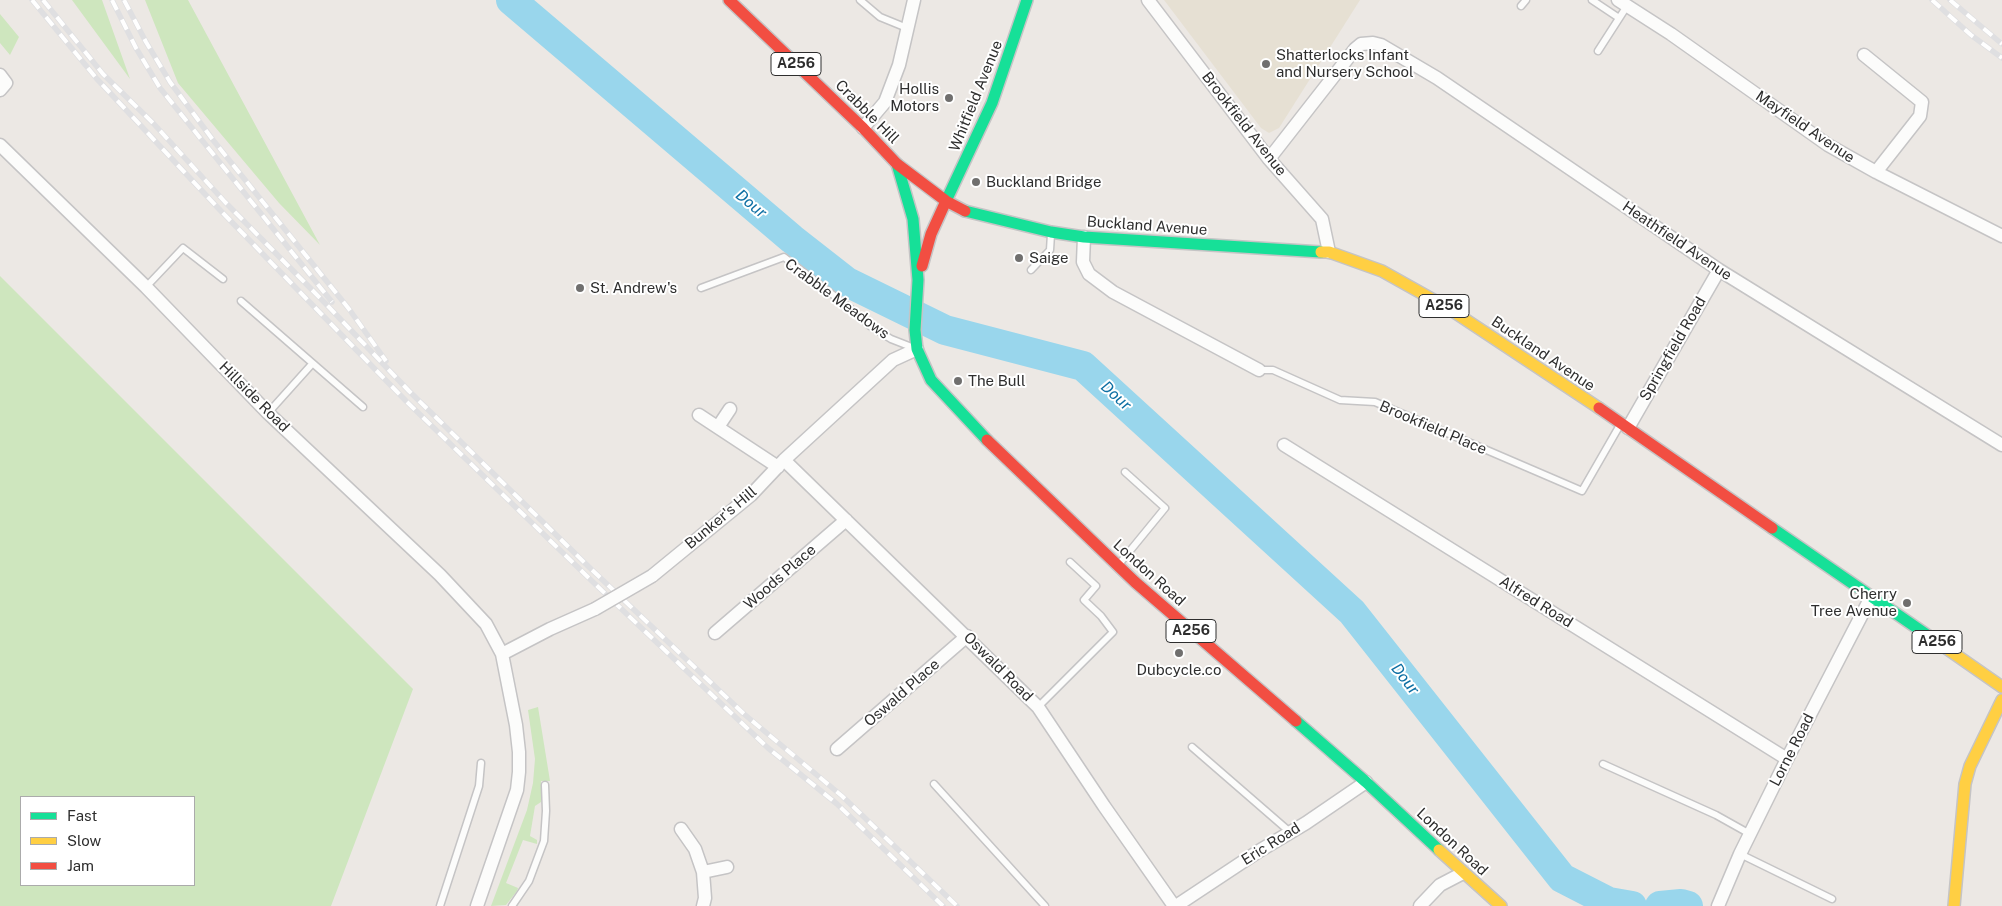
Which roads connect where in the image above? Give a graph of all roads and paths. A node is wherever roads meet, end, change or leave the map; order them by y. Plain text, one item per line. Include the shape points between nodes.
1 (729, 0) edge
2 (860, 0) edge
3 (914, 0) edge
4 (1027, 0) edge
5 (1148, 0) edge
6 (1526, 0) edge
7 (1592, 0) edge
8 (1622, 3) edge
9 (1521, 6) dead end
10 (1619, 18) junction
11 (909, 29) junction
12 (1598, 52) dead end
13 (1864, 55) dead end
14 (0, 74) edge
15 (0, 90) edge
16 (863, 128) junction
17 (0, 145) edge
18 (1269, 159) junction
19 (897, 164) junction
20 (1876, 172) junction
21 (946, 201) junction
22 (1051, 232) junction
23 (2002, 236) edge
24 (1084, 237) junction
25 (1329, 252) junction
26 (1031, 270) dead end
27 (1719, 270) junction
28 (223, 279) dead end
29 (918, 280) junction
30 (146, 287) junction
31 (701, 288) dead end
32 (241, 301) dead end
33 (917, 349) junction
34 (312, 364) junction
35 (1259, 370) joint
36 (363, 407) dead end
37 (730, 408) dead end
38 (268, 413) junction
39 (699, 415) dead end
40 (1624, 426) junction
41 (718, 427) junction
42 (1284, 444) dead end
43 (2002, 445) edge
44 (781, 463) junction
45 (1125, 472) dead end
46 (846, 520) junction
47 (1070, 562) dead end
48 (1118, 565) junction
49 (1871, 597) junction
50 (715, 633) dead end
51 (967, 636) junction
52 (502, 654) junction
53 (2002, 687) edge
54 (2002, 700) edge
55 (1038, 707) junction
56 (1192, 747) dead end
57 (837, 749) dead end
58 (1787, 759) junction
59 (481, 763) dead end
60 (1603, 764) dead end
61 (1366, 782) junction
62 (934, 784) dead end
63 (545, 785) dead end
64 (681, 829) dead end
65 (1290, 832) junction
66 (1750, 834) junction
67 (1740, 854) junction
68 (728, 867) dead end
69 (703, 872) junction
70 (1463, 873) junction
71 (1832, 899) dead end
72 (1720, 902) edge
73 (440, 906) edge
74 (477, 906) edge
75 (512, 906) edge
76 (703, 906) edge
77 (1045, 906) edge
78 (1175, 906) edge
79 (1420, 906) edge
80 (1501, 906) edge
81 (1954, 906) edge

1 - 16 main road, Crabble Hill / A256
2 - 11 lane via 880,17
3 - 11 street
4 - 21 main road, Whitfield Avenue via 992,103
5 - 18 street, Brookfield Avenue
6 - 9 lane
7 - 10 lane
8 - 10 lane
8 - 20 street, Mayfield Avenue via 1828,146
10 - 12 lane
11 - 16 street via 885,102
13 - 20 street via 1922,102 1920,116
14 - 15 street via 6,83
16 - 19 main road, Crabble Hill / A256
17 - 30 street, Hillside Road
18 - 25 street, Brookfield Avenue via 1322,219
18 - 27 street, Heathfield Avenue via 1355,49 1361,44 1373,43 1437,78
19 - 21 main road, Buckland Avenue / A256
19 - 29 main road, London Road / A256 via 913,218
20 - 23 street, Mayfield Avenue
21 - 22 main road, Buckland Avenue / A256 via 967,212
21 - 29 main road, London Road / A256 via 931,234
22 - 24 main road, Buckland Avenue / A256
22 - 26 lane via 1050,250
24 - 25 main road, Buckland Avenue / A256
24 - 35 street, Brookfield Place via 1083,262 1089,274 1113,292
25 - 40 main road, Buckland Avenue / A256 via 1382,271 1448,308
27 - 40 street, Springfield Road
27 - 43 street, Heathfield Avenue
28 - 30 lane via 183,248
29 - 33 main road, London Road / A256
30 - 38 street, Hillside Road
31 - 33 lane, Crabble Meadows via 784,257 870,326
32 - 34 lane
33 - 44 street, Bunker's Hill via 893,360
33 - 48 main road, London Road / A256 via 931,380 976,429
34 - 36 lane
34 - 38 lane
35 - 40 lane, Brookfield Place via 1273,370 1340,400 1375,402 1582,491
37 - 41 street
38 - 52 street, Hillside Road via 440,575 486,624
39 - 41 street, Oswald Road
40 - 49 main road, Buckland Avenue / A256
41 - 44 street, Oswald Road
42 - 58 street, Alfred Road
44 - 46 street, Oswald Road
44 - 52 street, Bunker's Hill, bridge via 751,495 652,576 594,609
45 - 48 lane via 1165,508
46 - 50 street, Woods Place
46 - 51 street, Oswald Road
47 - 55 lane via 1096,586 1084,600 1113,632
48 - 61 main road, London Road / A256
49 - 53 main road, Buckland Avenue / A256
49 - 58 street, Lorne Road
51 - 55 street, Oswald Road
51 - 57 street, Oswald Place
52 - 74 street, Hillside Road via 516,725 519,772 517,790
54 - 81 main road via 1970,766 1965,784
55 - 78 street, Oswald Road
56 - 65 lane
58 - 66 street, Lorne Road
59 - 73 lane via 479,786
60 - 66 lane via 1716,815
61 - 65 street, Eric Road
61 - 70 main road, London Road / A256
62 - 77 lane
63 - 75 lane via 544,841 529,881
64 - 69 street via 695,849
65 - 78 street, Eric Road
66 - 67 street, Lorne Road
67 - 71 lane
67 - 72 street, Lorne Road
68 - 69 street
69 - 76 street
70 - 79 street via 1440,885
70 - 80 main road, London Road / A256

